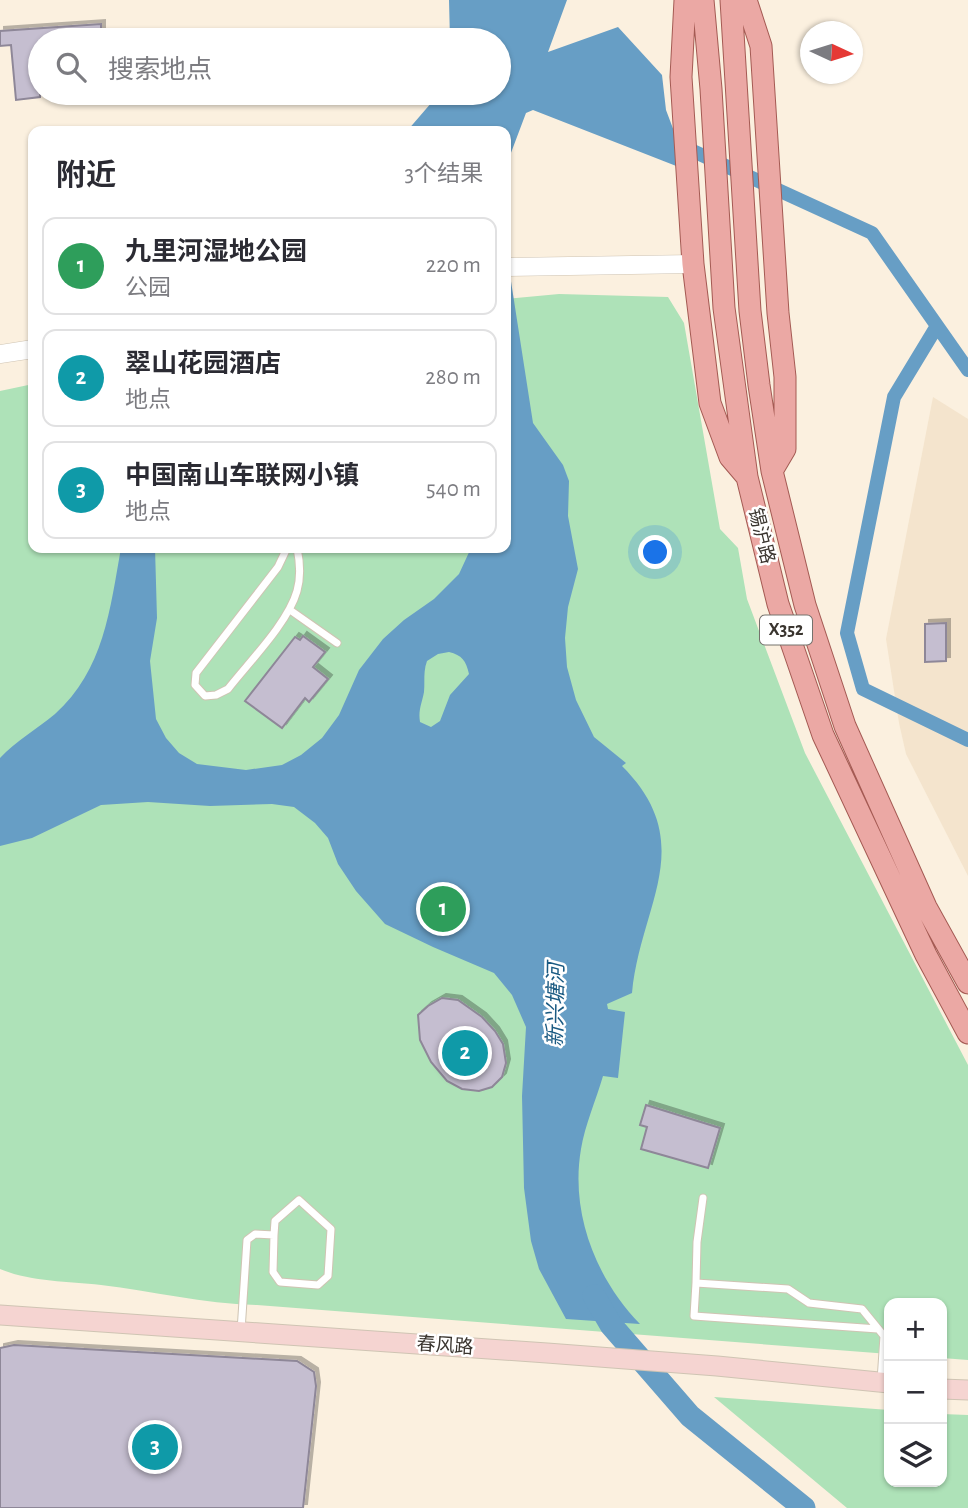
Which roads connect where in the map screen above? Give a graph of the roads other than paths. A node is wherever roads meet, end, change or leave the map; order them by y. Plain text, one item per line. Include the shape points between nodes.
1 (685, 0) edge
2 (703, 0) edge
3 (731, 0) edge
4 (746, 0) edge
5 (693, 264) junction
6 (511, 267) edge
7 (28, 350) edge
8 (0, 354) edge
9 (772, 471) junction
10 (747, 477) junction
11 (285, 553) edge
12 (299, 553) edge
13 (290, 610) junction
14 (337, 642) dead end
15 (968, 983) edge
16 (968, 1033) edge
17 (703, 1198) dead end
18 (274, 1235) junction
19 (696, 1283) junction
20 (0, 1315) edge
21 (878, 1329) junction
22 (241, 1332) junction
23 (885, 1361) edge
24 (884, 1382) edge
25 (947, 1389) edge
26 (968, 1390) edge

1 - 5 main road via 681,77
2 - 10 main road, 锡沪路 / X352 via 724,308
3 - 9 main road, 锡沪路 / X352 via 750,310
4 - 9 main road via 761,46 785,377 785,449
5 - 6 street
5 - 10 main road via 710,404 730,457
7 - 8 street
9 - 15 main road, 锡沪路 / X352 via 805,605 845,726 926,907
10 - 16 main road, 锡沪路 / X352 via 778,604 823,735 926,955
11 - 13 lane via 196,673 195,685 205,696 228,690
12 - 13 lane via 298,589
13 - 14 lane
17 - 19 lane
18 - 18 lane via 273,1272 280,1282 317,1285 328,1276 331,1228 299,1200 275,1221
18 - 22 lane via 255,1234 247,1240
19 - 21 lane via 788,1289 809,1303 862,1309
19 - 21 lane via 694,1316
20 - 22 main road, 春风路
21 - 23 lane via 884,1336
22 - 24 main road, 春风路
25 - 26 main road

